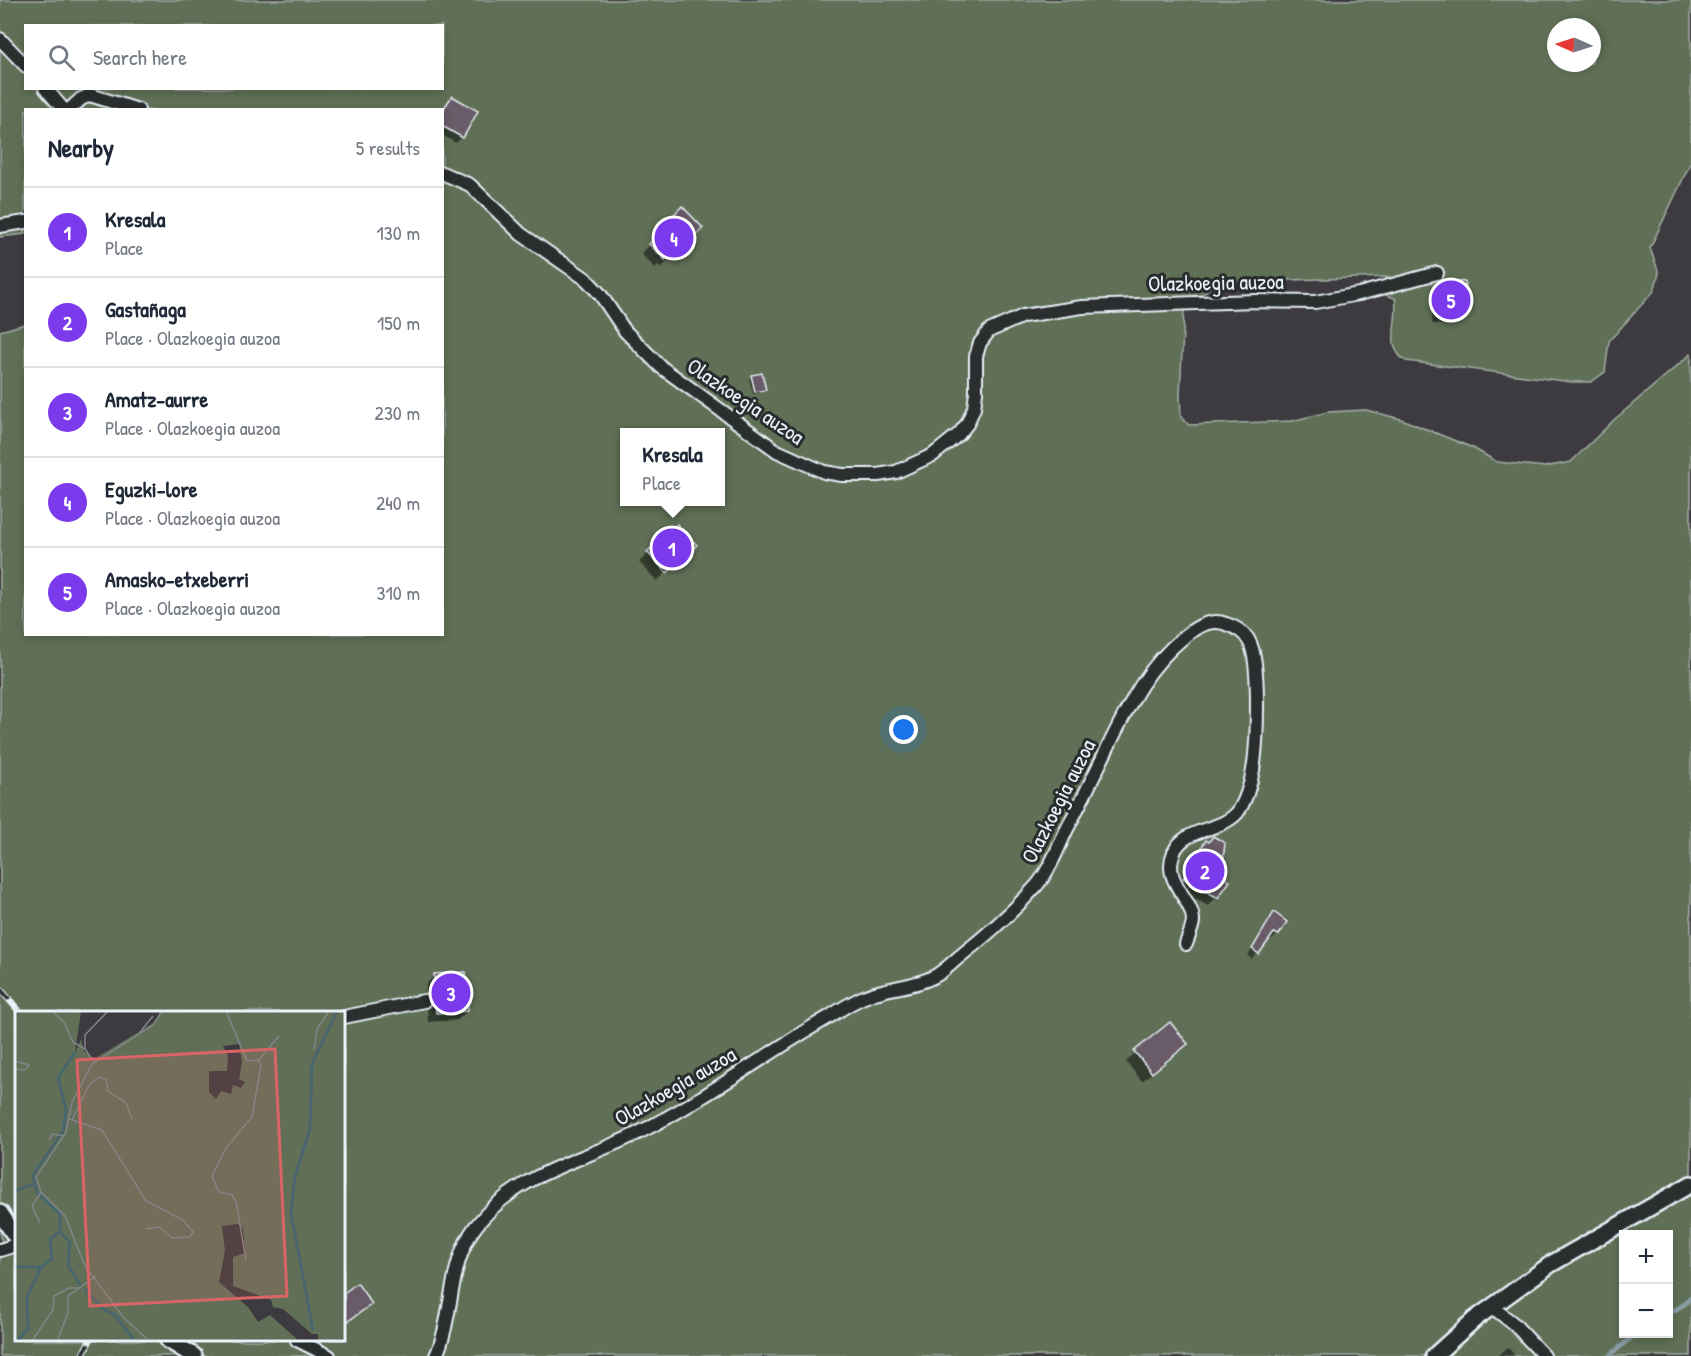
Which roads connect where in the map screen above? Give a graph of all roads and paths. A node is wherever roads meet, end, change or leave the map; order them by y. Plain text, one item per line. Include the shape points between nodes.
1 (0, 39) edge
2 (24, 64) edge
3 (47, 90) edge
4 (62, 108) edge
5 (71, 108) edge
6 (132, 108) edge
7 (444, 174) edge
8 (24, 222) edge
9 (0, 226) edge
10 (1437, 273) dead end
11 (1186, 944) dead end
12 (424, 1001) dead end
13 (345, 1017) edge
14 (1691, 1184) edge
15 (0, 1213) edge
16 (15, 1236) edge
17 (15, 1245) edge
18 (0, 1250) edge
19 (1491, 1306) junction
20 (170, 1341) edge
21 (299, 1341) edge
22 (194, 1356) edge
23 (329, 1356) edge
24 (436, 1356) edge
25 (1434, 1356) edge
26 (1544, 1356) edge

1 - 2 street
3 - 4 street
5 - 6 street via 90,95
7 - 10 street, Olazkoegia auzoa via 470,185 521,234 586,279 624,331 670,374 777,451 816,469 842,475 896,472 933,455 959,434 974,408 980,343 989,331 1023,316 1082,307 1315,302
8 - 9 street
11 - 24 street, Olazkoegia auzoa via 1193,922 1188,903 1175,885 1172,854 1193,833 1228,821 1241,809 1253,772 1253,648 1247,637 1220,621 1206,623 1184,637 1137,689 1041,881 992,932 935,976 869,995 642,1131 566,1161 524,1183 491,1210 469,1237 460,1255 443,1340
12 - 13 street
14 - 19 street via 1551,1264
15 - 16 street
17 - 18 street
19 - 25 street
19 - 26 street
20 - 22 street
21 - 23 street

